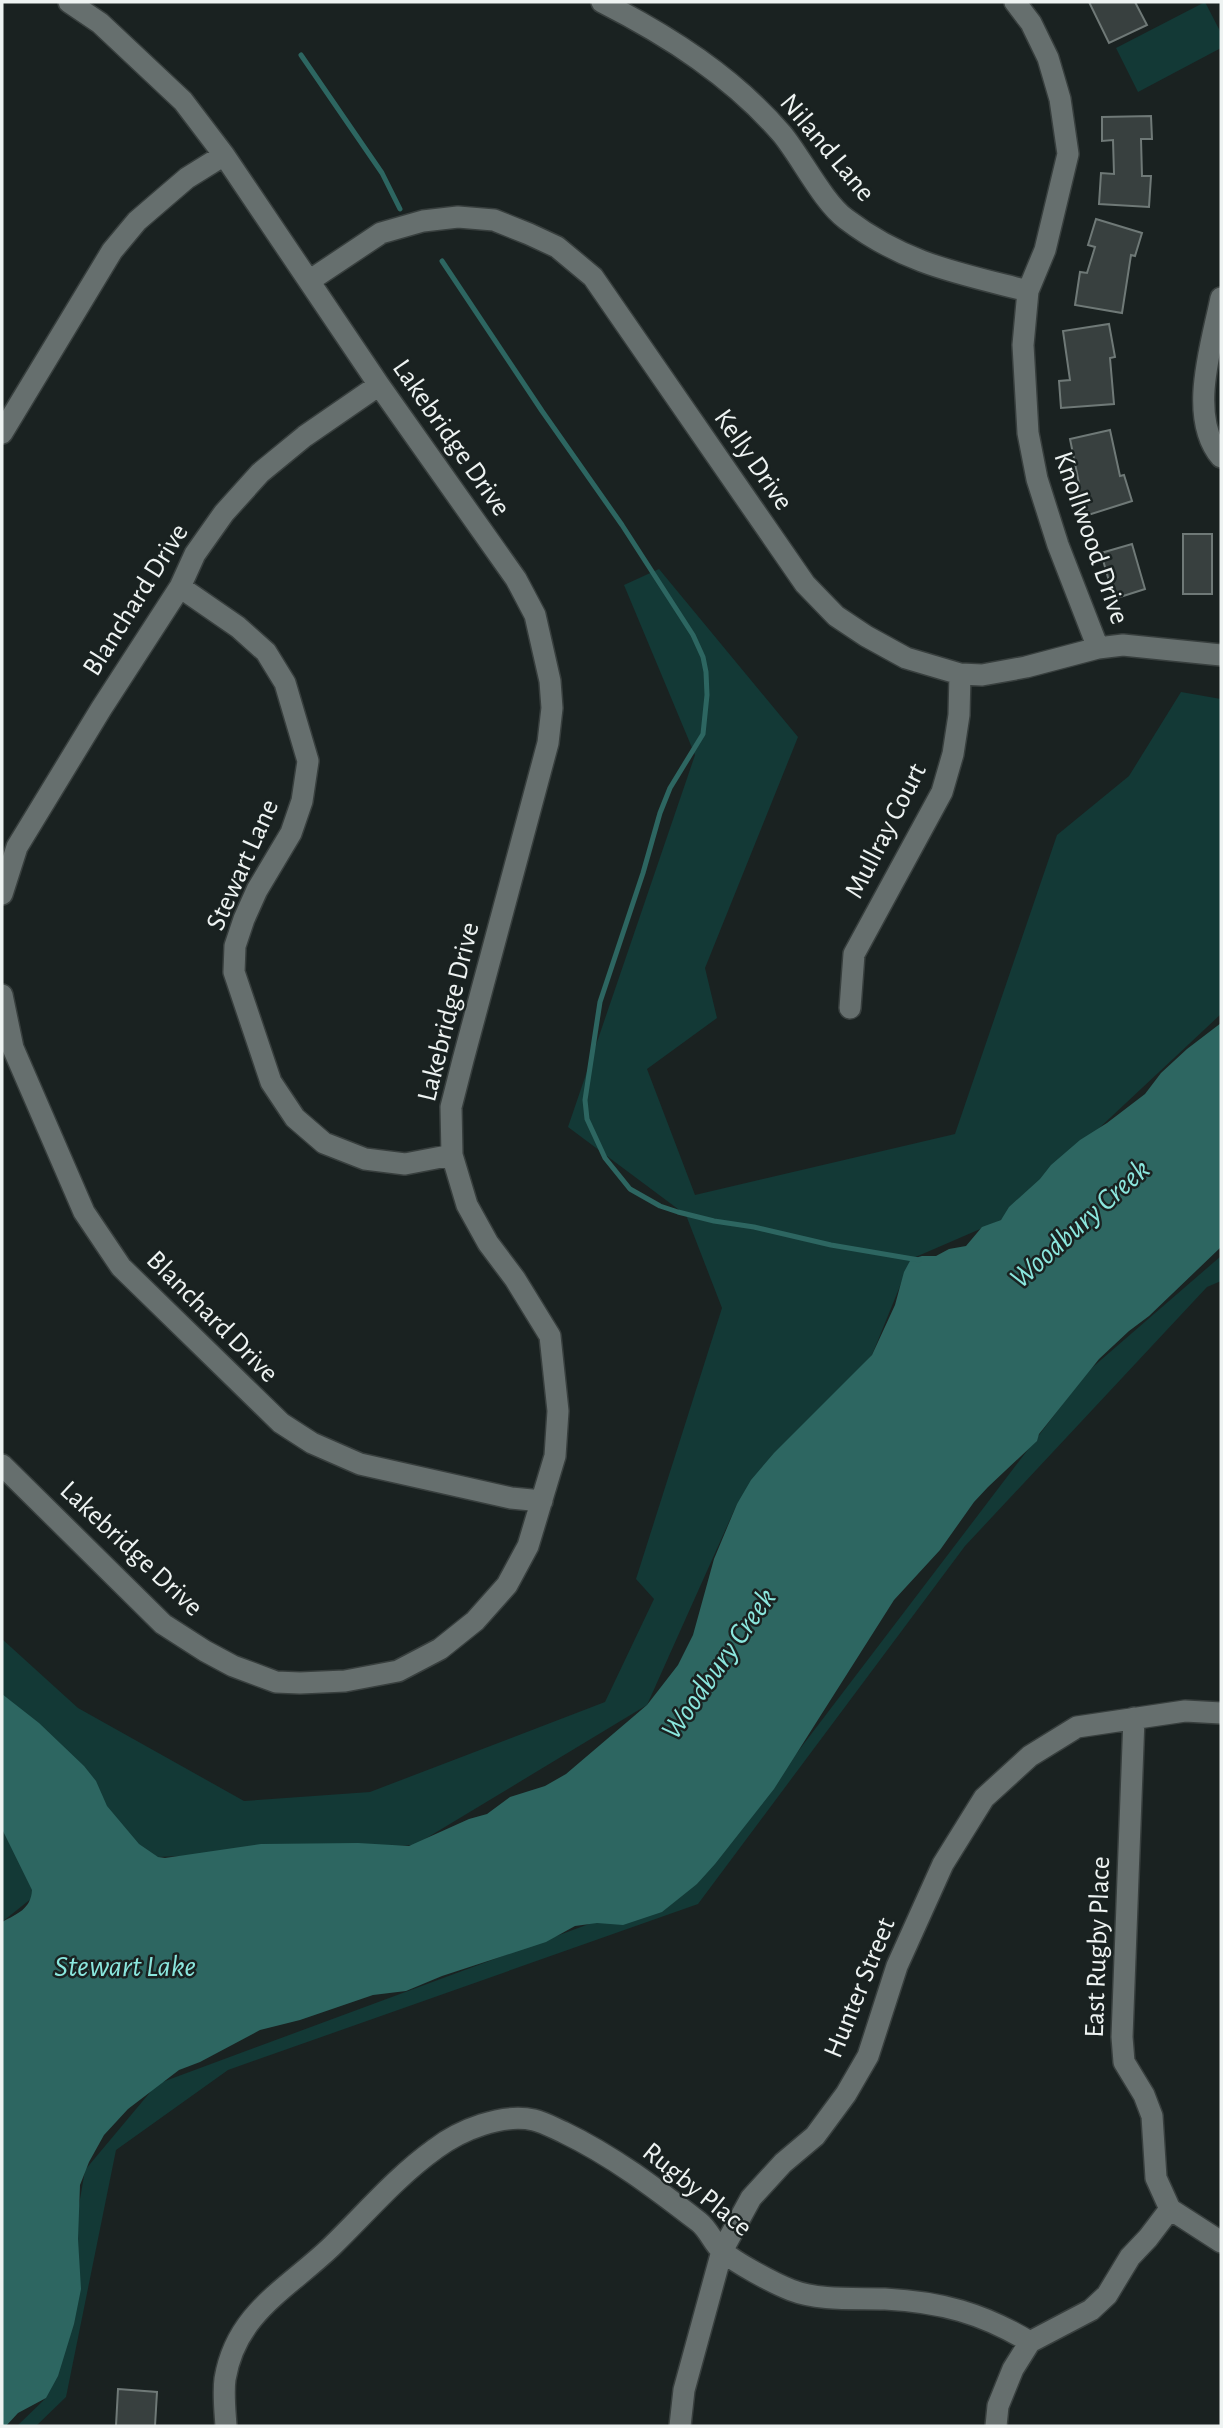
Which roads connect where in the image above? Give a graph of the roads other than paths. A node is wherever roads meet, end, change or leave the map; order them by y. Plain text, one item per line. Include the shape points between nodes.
1 (69, 2) edge
2 (603, 2) edge
3 (1015, 2) edge
4 (224, 155) junction
5 (309, 281) junction
6 (1028, 291) junction
7 (1221, 298) edge
8 (379, 385) junction
9 (2, 433) edge
10 (1221, 457) edge
11 (180, 587) junction
12 (1098, 648) junction
13 (1211, 654) edge
14 (1221, 665) edge
15 (960, 674) junction
16 (2, 894) edge
17 (2, 995) edge
18 (850, 1009) dead end
19 (452, 1155) junction
20 (2, 1465) edge
21 (542, 1501) junction
22 (1221, 1713) edge
23 (1134, 1718) junction
24 (1170, 2209) junction
25 (1221, 2242) edge
26 (722, 2250) junction
27 (1030, 2342) junction
28 (226, 2426) edge
29 (680, 2426) edge
30 (996, 2426) edge

1 - 4 street, Lakebridge Drive via 100,23 183,101
2 - 6 street, Niland Lane via 706,64 744,94 783,135 843,217 874,239 931,267
3 - 6 street, Knollwood Drive via 1048,58 1068,153 1045,250
4 - 5 street, Lakebridge Drive
4 - 9 street via 166,196 112,251
5 - 8 street, Lakebridge Drive
5 - 15 street, Kelly Drive via 381,233 424,221 495,220 557,247 600,286 805,583 836,616 906,658
6 - 12 street, Knollwood Drive via 1024,386 1037,479
7 - 10 street via 1205,379 1203,418 1212,446
8 - 11 street, Blanchard Drive via 260,473 195,554
8 - 19 street, Lakebridge Drive via 516,579 535,615 550,681 548,743 452,1107
11 - 16 street, Blanchard Drive via 17,847
11 - 19 street, Stewart Lane via 266,652 285,683 308,761 302,801 290,833 257,890 235,946 234,972 271,1082 295,1118 324,1143 365,1159 405,1164
12 - 13 street, Kelly Drive via 1123,645
12 - 15 street, Kelly Drive via 1026,667
13 - 14 street, Kelly Drive
15 - 18 street, Mullray Court via 959,715 942,792 854,954
17 - 21 street, Blanchard Drive via 13,1048 84,1212 121,1266 281,1423 360,1464
19 - 21 street, Lakebridge Drive via 467,1205 550,1336 558,1411 555,1456
20 - 21 street, Lakebridge Drive via 163,1624 233,1666 276,1682 300,1684 398,1671 440,1649 475,1621 507,1585 528,1546
22 - 23 street, Hunter Street via 1185,1711
23 - 24 street, East Rugby Place via 1122,2036 1124,2062 1152,2116 1156,2178
23 - 26 street, Hunter Street via 1077,1727 1030,1756 984,1798 943,1864 897,1966 867,2056 846,2094 815,2136 751,2198
24 - 25 street
24 - 27 street via 1107,2295 1091,2310
26 - 27 street, Rugby Place via 792,2291 967,2311
26 - 28 street, Rugby Place via 704,2226 587,2144 534,2120 510,2118 485,2125 436,2148 264,2304 233,2351 225,2380
26 - 29 street, Hunter Street via 684,2390
27 - 30 street via 998,2406

